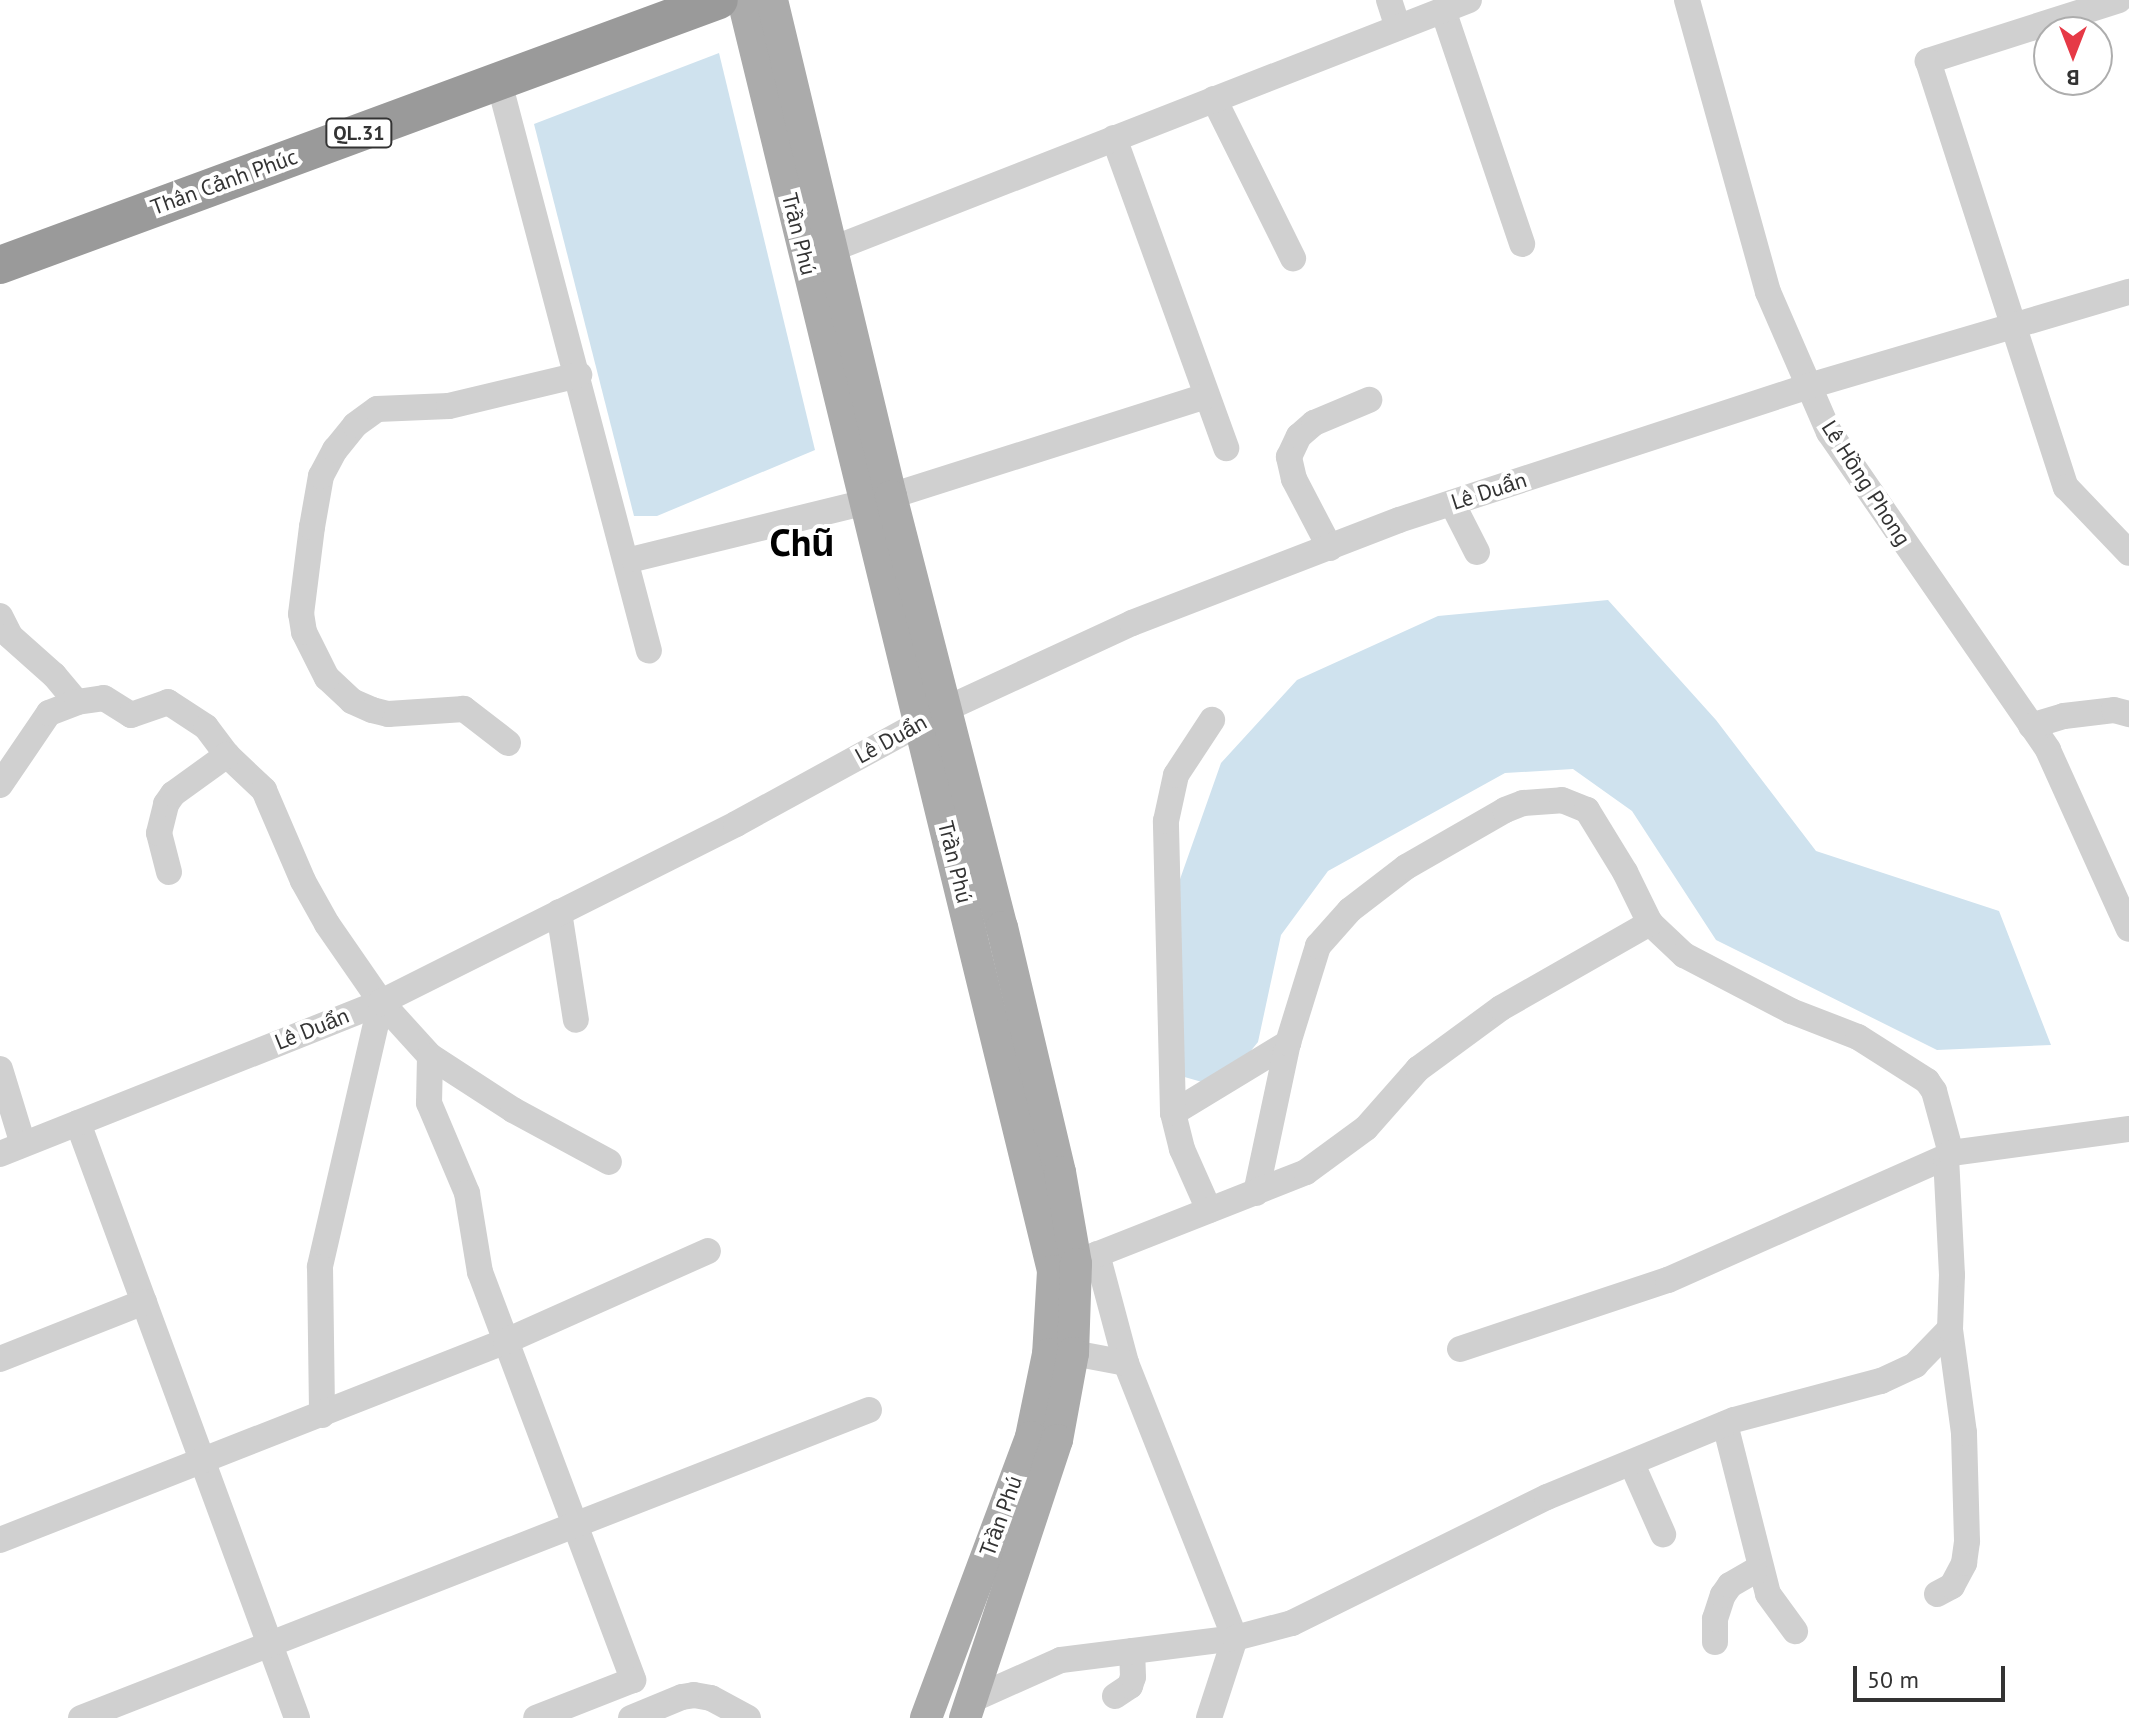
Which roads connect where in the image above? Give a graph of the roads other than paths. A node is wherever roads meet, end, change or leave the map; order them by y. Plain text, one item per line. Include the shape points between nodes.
1 (719, 0) edge
2 (743, 0) edge
3 (772, 0) edge
4 (1389, 0) edge
5 (1469, 0) edge
6 (1687, 0) edge
7 (2119, 0) edge
8 (678, 9) edge
9 (1443, 10) junction
10 (1398, 27) junction
11 (499, 82) junction
12 (1214, 99) junction
13 (1114, 138) junction
14 (1522, 244) dead end
15 (818, 255) junction
16 (1293, 258) dead end
17 (0, 265) edge
18 (2129, 292) edge
19 (2012, 326) junction
20 (579, 375) junction
21 (1809, 386) junction
22 (1207, 396) junction
23 (1369, 400) dead end
24 (1226, 448) dead end
25 (879, 499) junction
26 (1452, 503) junction
27 (1330, 548) junction
28 (1477, 552) dead end
29 (2129, 553) edge
30 (634, 559) dead end
31 (0, 616) edge
32 (649, 651) dead end
33 (77, 702) junction
34 (2129, 714) edge
35 (933, 716) junction
36 (1212, 720) dead end
37 (2031, 726) junction
38 (508, 743) dead end
39 (227, 755) junction
40 (0, 785) edge
41 (169, 872) dead end
42 (559, 912) junction
43 (1650, 923) junction
44 (2129, 929) edge
45 (381, 1002) junction
46 (576, 1020) dead end
47 (1288, 1043) junction
48 (430, 1056) junction
49 (0, 1069) edge
50 (1173, 1113) junction
51 (78, 1123) junction
52 (2129, 1129) edge
53 (12, 1149) edge
54 (1948, 1155) junction
55 (609, 1162) dead end
56 (1256, 1193) junction
57 (1209, 1210) junction
58 (708, 1251) dead end
59 (1075, 1263) junction
60 (144, 1302) junction
61 (1950, 1329) junction
62 (506, 1341) junction
63 (1460, 1349) dead end
64 (1060, 1354) junction
65 (0, 1359) edge
66 (1126, 1363) junction
67 (869, 1410) dead end
68 (322, 1415) junction
69 (1725, 1424) junction
70 (203, 1462) junction
71 (1632, 1464) junction
72 (575, 1525) junction
73 (1663, 1534) dead end
74 (0, 1540) edge
75 (1754, 1571) junction
76 (1937, 1594) dead end
77 (1795, 1631) dead end
78 (1235, 1638) junction
79 (1715, 1642) dead end
80 (269, 1644) junction
81 (1132, 1651) junction
82 (1115, 1696) dead end
83 (968, 1709) edge
84 (81, 1718) edge
85 (297, 1718) edge
86 (536, 1718) edge
87 (631, 1718) edge
88 (748, 1718) edge
89 (926, 1718) edge
90 (1209, 1718) edge

1 - 8 highway, Thân Cảnh Phúc / QL.31
2 - 15 main road, Trần Phú
3 - 15 main road, Trần Phú
4 - 10 street
5 - 9 street
6 - 21 street, Lê Hồng Phong via 1768,292
7 - 19 street via 1928,61
8 - 11 highway, Thân Cảnh Phúc / QL.31
9 - 10 street
9 - 14 street
10 - 12 street
11 - 17 highway, Thân Cảnh Phúc / QL.31
11 - 20 street
12 - 13 street
12 - 16 street
13 - 15 street
13 - 22 street
15 - 25 main road, Trần Phú
18 - 19 street, Lê Duẩn
19 - 21 street, Lê Duẩn
19 - 29 street via 2066,487
20 - 32 street
20 - 38 street via 449,406 377,409 355,425 321,476 301,614 327,678 352,701 388,714 464,709
21 - 26 street, Lê Duẩn
21 - 37 street, Lê Hồng Phong via 1829,432
22 - 24 street
22 - 25 street
23 - 27 street via 1314,423 1299,436 1289,457 1294,479
25 - 30 street
25 - 35 main road, Trần Phú
26 - 27 street, Lê Duẩn
26 - 28 street
27 - 35 street, Lê Duẩn via 1132,623
31 - 33 street via 10,636
33 - 39 street via 104,698 131,715 168,702 206,727
33 - 40 street via 49,713
34 - 37 street via 2114,710 2064,716
35 - 42 street, Lê Duẩn via 736,824
35 - 59 main road, Trần Phú via 1060,1172
36 - 50 street via 1182,760 1168,804
37 - 44 street, Lê Hồng Phong via 2048,750
39 - 41 street via 166,804 159,833
39 - 45 street via 264,790 303,881
42 - 45 street, Lê Duẩn
42 - 46 street
43 - 47 street via 1587,810 1562,800 1523,803 1406,867 1350,910 1318,946
43 - 54 street via 1684,955 1791,1011 1858,1037 1918,1073 1934,1091
43 - 56 street via 1501,1008 1418,1069 1343,1146 1306,1172
45 - 48 street
45 - 51 street, Lê Duẩn
45 - 68 street via 320,1267
47 - 50 street
47 - 56 street
48 - 55 street via 513,1110
48 - 62 street via 429,1103 467,1193 480,1272
49 - 53 street
50 - 57 street via 1182,1149
51 - 53 street, Lê Duẩn
51 - 60 street
52 - 54 street
54 - 61 street
54 - 63 street via 1668,1280
56 - 57 street
57 - 59 street
58 - 62 street
59 - 64 main road, Trần Phú
59 - 66 street, Trần Phú
60 - 65 street
60 - 70 street
61 - 69 street via 1915,1365 1881,1381
61 - 76 street via 1964,1433 1967,1541 1964,1563 1952,1586
62 - 68 street
62 - 72 street
64 - 66 street
64 - 83 main road, Trần Phú via 1057,1440
64 - 89 main road, Trần Phú
66 - 78 street, Trần Phú
67 - 72 street
68 - 70 street
69 - 71 street
69 - 75 street
70 - 74 street
70 - 80 street
71 - 73 street
71 - 78 street via 1533,1503 1292,1623
72 - 80 street
72 - 86 street via 633,1680
75 - 77 street
75 - 79 street via 1723,1595
78 - 81 street
78 - 90 street
80 - 84 street
80 - 85 street
81 - 82 street via 1130,1686
81 - 83 street via 1061,1660
87 - 88 street via 694,1695

